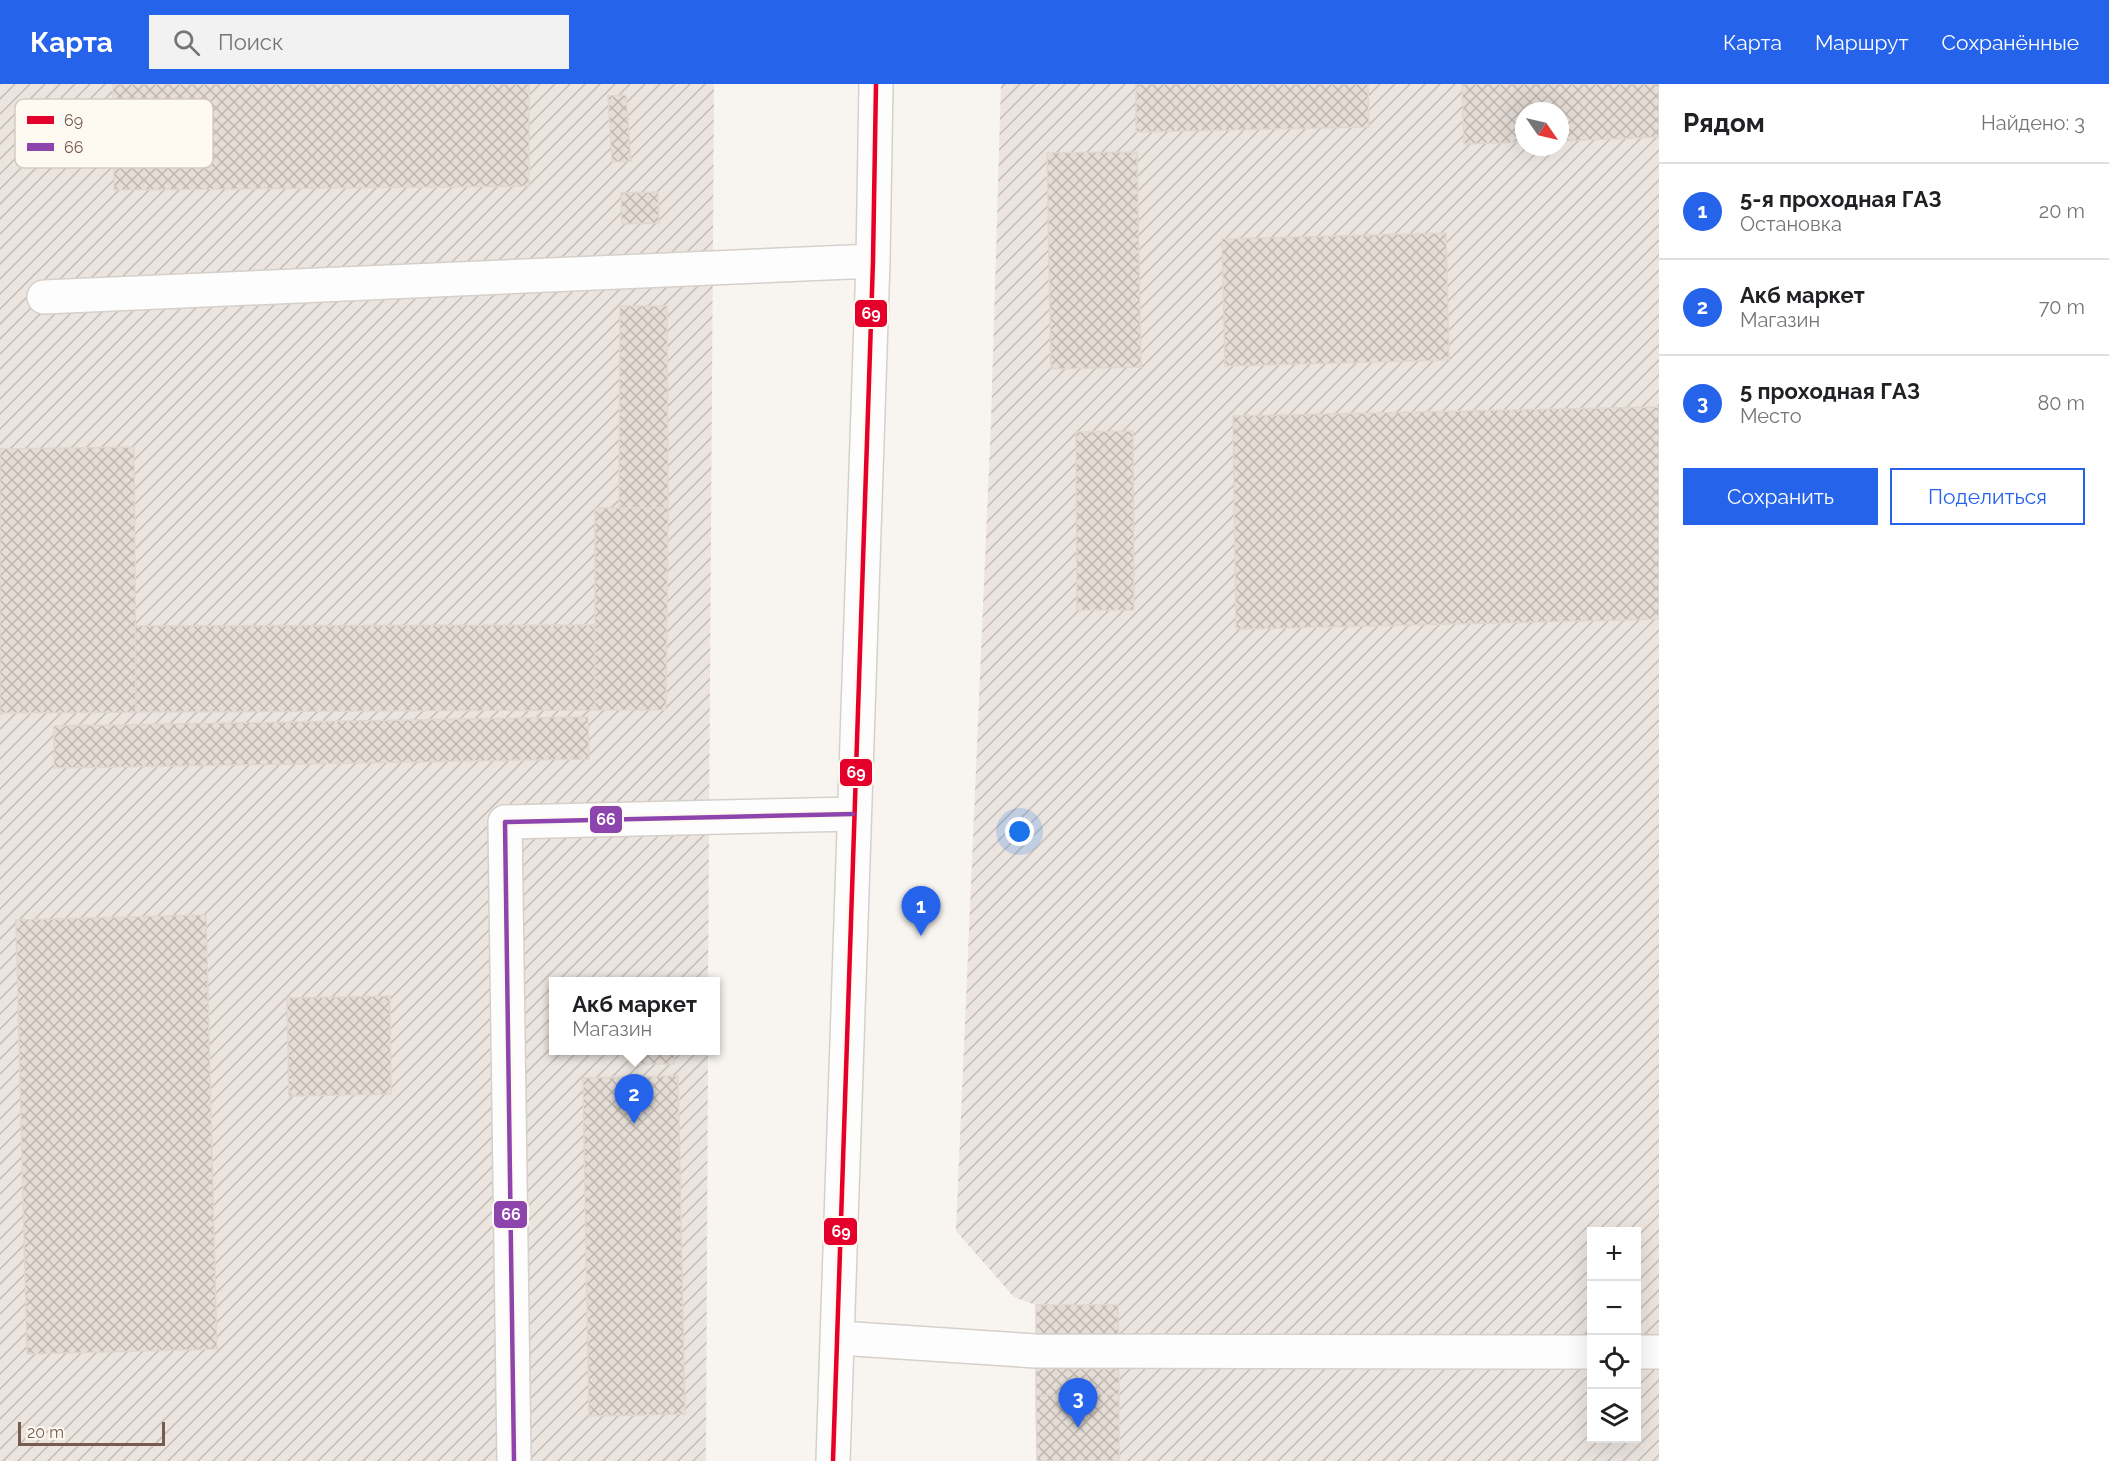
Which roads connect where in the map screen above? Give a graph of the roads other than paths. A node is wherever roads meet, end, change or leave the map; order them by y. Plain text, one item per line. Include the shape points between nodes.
1 (876, 84) edge
2 (873, 261) junction
3 (44, 297) dead end
4 (853, 814) junction
5 (839, 1338) junction
6 (1587, 1352) edge
7 (1641, 1352) edge
8 (1659, 1352) edge
9 (514, 1461) edge
10 (833, 1461) edge

1 - 2 street
2 - 3 street
2 - 4 street
4 - 5 street
4 - 9 street via 505,822
5 - 6 street via 1036,1351
5 - 10 street
7 - 8 street

